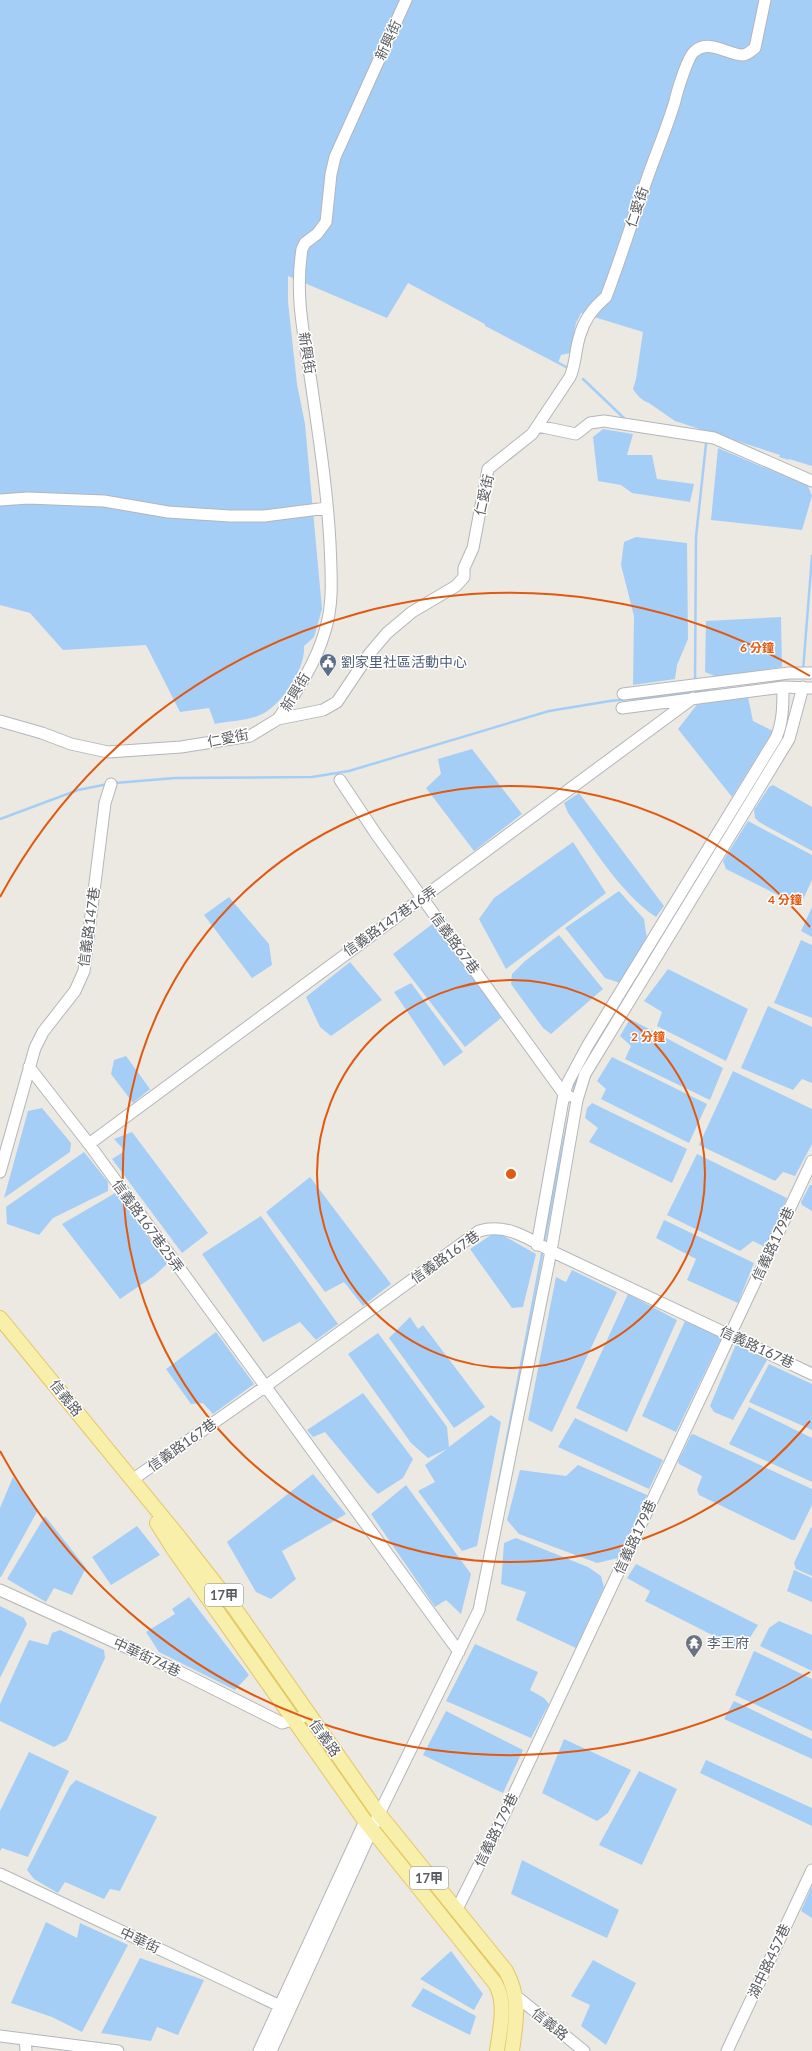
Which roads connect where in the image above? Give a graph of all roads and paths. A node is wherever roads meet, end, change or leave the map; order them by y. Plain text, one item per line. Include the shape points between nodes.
1 (406, 0) edge
2 (765, 0) edge
3 (538, 426) junction
4 (812, 481) edge
5 (0, 500) edge
6 (327, 508) junction
7 (812, 673) edge
8 (797, 687) edge
9 (623, 694) dead end
10 (693, 698) junction
11 (622, 708) dead end
12 (278, 719) junction
13 (0, 721) edge
14 (340, 780) dead end
15 (111, 784) dead end
16 (423, 899) junction
17 (29, 1067) junction
18 (564, 1094) junction
19 (577, 1100) junction
20 (89, 1144) junction
21 (812, 1161) edge
22 (0, 1172) edge
23 (538, 1245) junction
24 (550, 1251) junction
25 (0, 1318) edge
26 (730, 1334) junction
27 (812, 1374) edge
28 (266, 1386) junction
29 (132, 1480) junction
30 (0, 1590) edge
31 (459, 1652) junction
32 (309, 1715) junction
33 (294, 1720) junction
34 (379, 1814) junction
35 (369, 1826) junction
36 (812, 1870) edge
37 (0, 1874) edge
38 (456, 1911) junction
39 (516, 1996) junction
40 (280, 2006) junction
41 (0, 2036) edge
42 (25, 2039) junction
43 (26, 2051) edge
44 (118, 2051) edge
45 (259, 2051) edge
46 (271, 2051) edge
47 (497, 2051) edge
48 (512, 2051) edge
49 (584, 2051) edge
50 (727, 2051) edge

1 - 6 street, 新興街 via 335,157 326,222 302,248 298,300 321,446
2 - 3 street, 仁愛街 via 755,48 749,53 742,55 722,48 709,47 693,51 606,297 595,306 584,326 570,377
3 - 4 street via 576,434 590,423 604,421 714,438
3 - 12 street, 仁愛街 via 532,434 488,470 473,548 464,568 464,577 456,586 412,612 387,634 370,653 337,702 323,710
5 - 6 street via 28,498 104,502 168,512 230,516 264,516
6 - 12 street, 新興街 via 332,576 326,630 300,687
7 - 9 street via 788,673
8 - 10 street
8 - 18 street via 782,716 776,738 588,1045
8 - 19 street via 788,739 585,1074
10 - 11 street
10 - 16 street, 信義路147巷16弄
12 - 13 street, 仁愛街 via 250,736 181,747 108,752 71,744
14 - 16 street, 信義路67巷
15 - 17 street, 信義路147巷 via 105,803 84,971 75,991 43,1032 34,1048
16 - 18 street, 信義路67巷
16 - 20 street, 信義路147巷16弄 via 357,944
17 - 20 street, 信義路167巷25弄
17 - 22 street, 信義路147巷
18 - 19 street, 信義路67巷
18 - 23 street
19 - 24 street
20 - 28 street, 信義路167巷25弄
21 - 26 street, 信義路179巷
23 - 24 street, 信義路167巷
23 - 28 street, 信義路167巷 via 496,1227 479,1231
24 - 26 street, 信義路167巷
24 - 31 street via 479,1610
25 - 29 main road, 信義路 / 17甲
26 - 27 street, 信義路167巷
26 - 38 street, 信義路179巷 via 505,1813
28 - 29 street, 信義路167巷
28 - 31 street, 信義路167巷25弄
29 - 32 main road, 信義路 / 17甲 via 236,1610
29 - 33 main road, 信義路 / 17甲 via 174,1550
30 - 33 street, 中華街74巷 via 172,1668 282,1723
31 - 34 street
32 - 33 street, 中華街74巷
32 - 34 main road, 信義路 / 17甲
33 - 35 main road, 信義路 / 17甲
34 - 35 street
34 - 38 main road, 信義路 / 17甲
35 - 40 street
35 - 46 street
35 - 47 main road, 信義路 / 17甲 via 496,1982 502,2004
36 - 50 street, 湖中路457巷
37 - 40 street, 中華街
38 - 39 main road, 信義路 / 17甲 via 506,1971
39 - 48 main road, 信義路 / 17甲
39 - 49 street, 信義路
40 - 45 street
41 - 42 street
42 - 43 street
42 - 44 street

